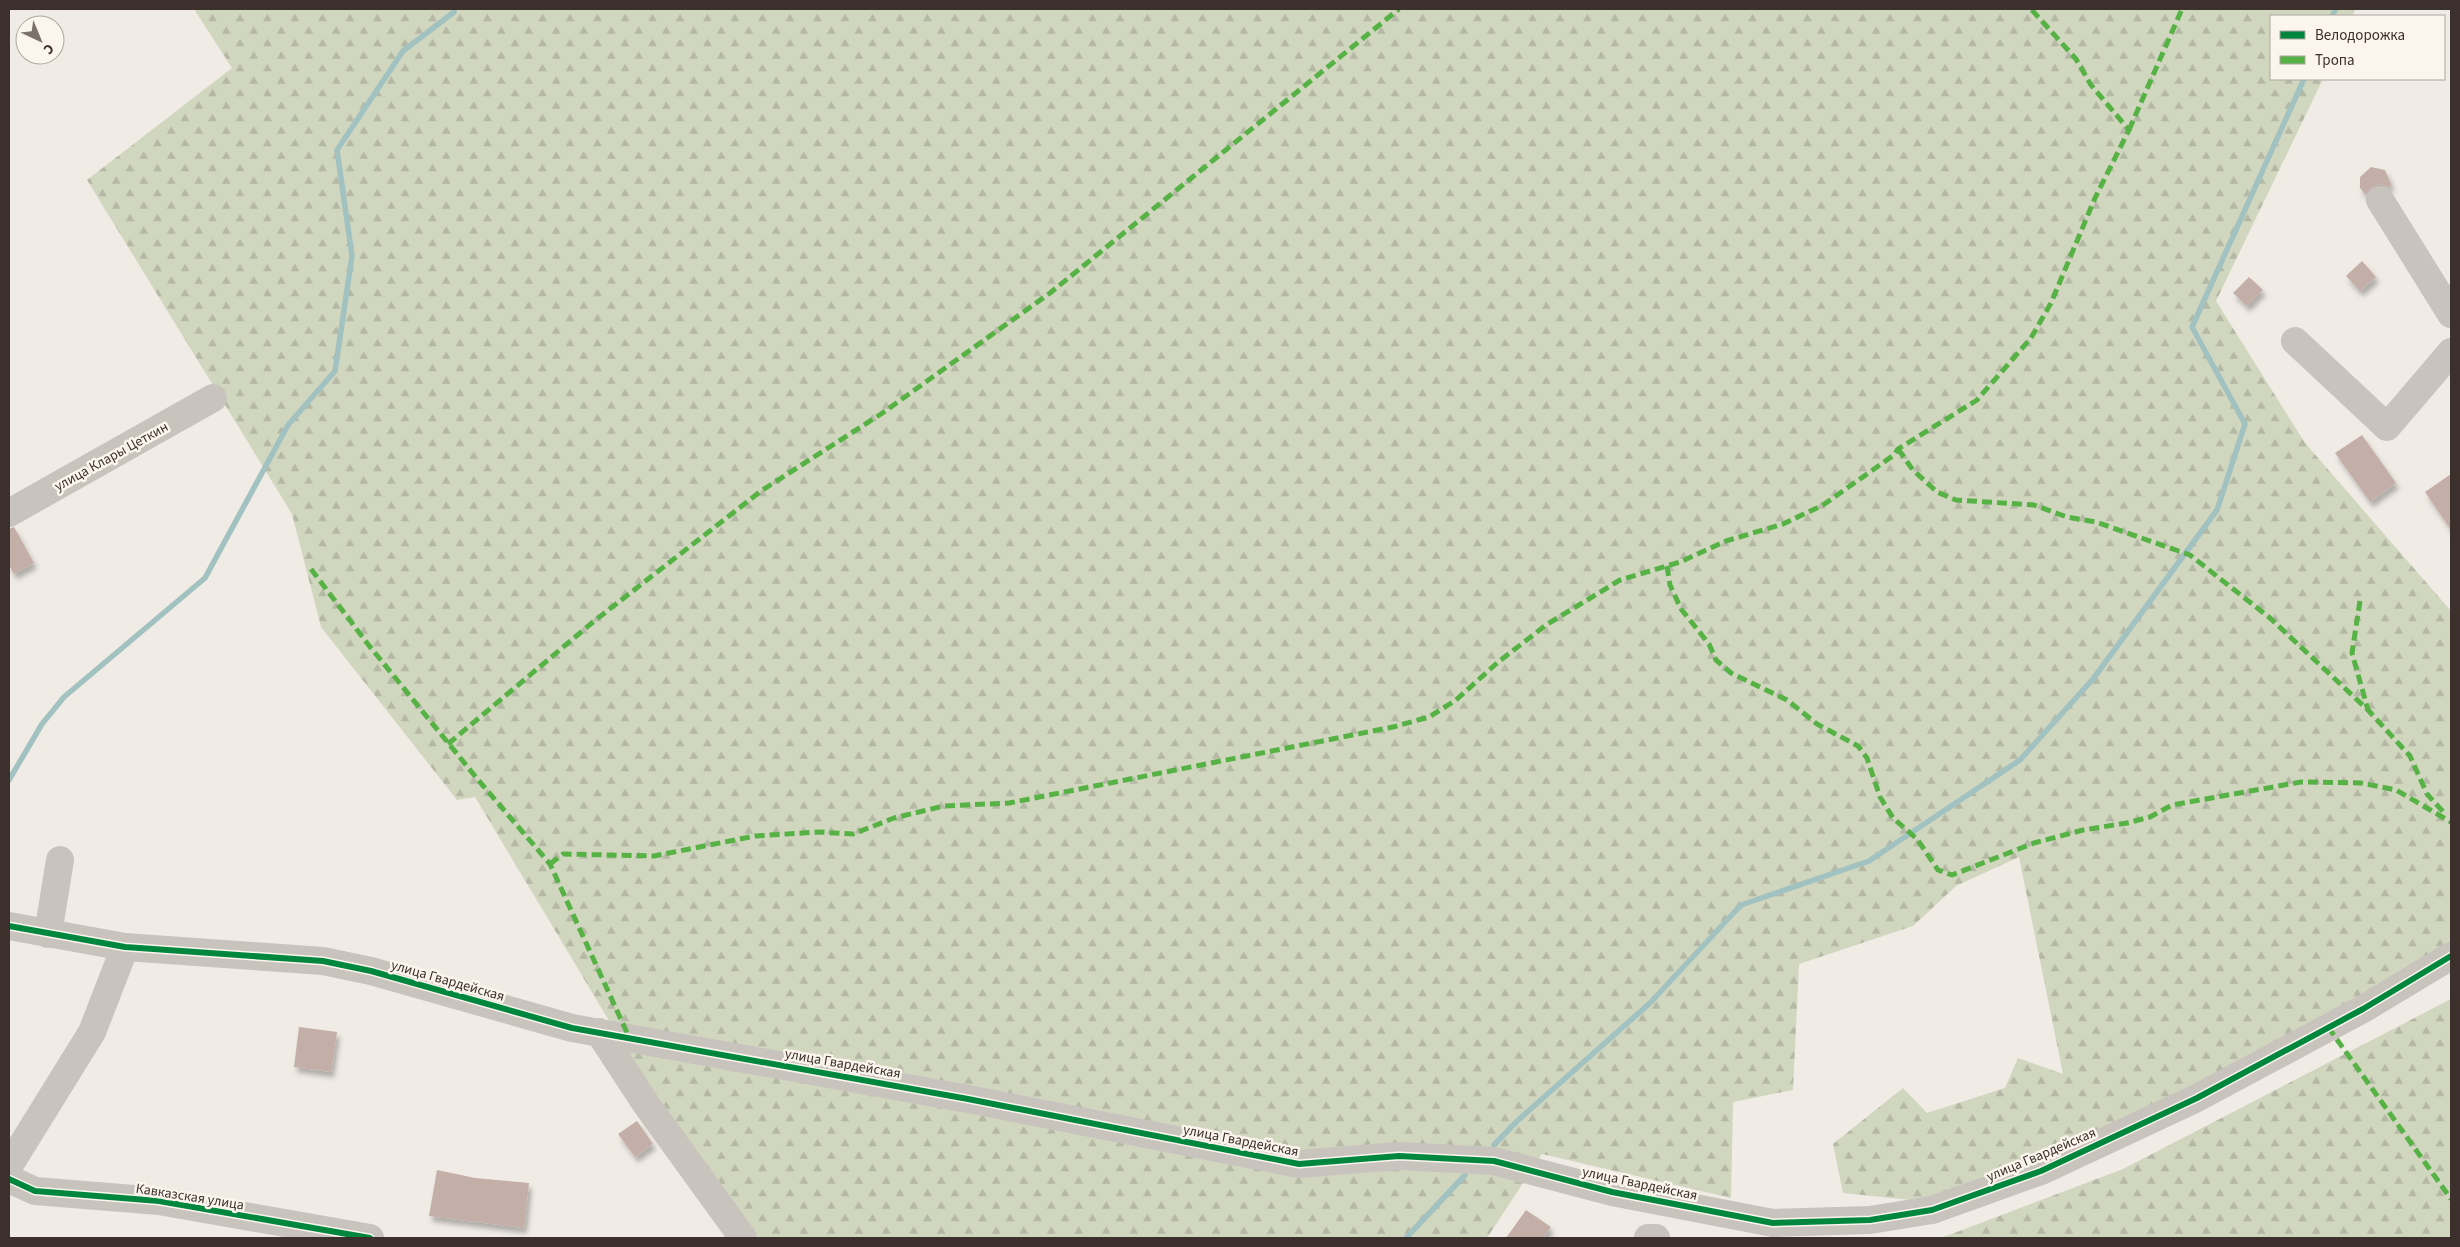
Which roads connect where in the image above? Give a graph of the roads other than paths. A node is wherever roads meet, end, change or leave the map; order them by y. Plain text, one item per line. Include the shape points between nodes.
1 (2380, 200) dead end
2 (2451, 314) edge
3 (2295, 341) dead end
4 (2451, 352) edge
5 (213, 398) dead end
6 (9, 513) edge
7 (60, 860) dead end
8 (9, 926) edge
9 (48, 934) junction
10 (125, 947) junction
11 (2451, 956) edge
12 (599, 1032) junction
13 (9, 1166) edge
14 (9, 1179) edge
15 (1812, 1230) edge
16 (370, 1238) edge
17 (743, 1238) edge
18 (1648, 1238) edge
19 (1656, 1238) edge

1 - 2 street
3 - 4 street via 2387,426
5 - 6 street, улица Клары Цеткин
7 - 9 street
8 - 9 street, улица Гвардейская
9 - 10 street, улица Гвардейская
10 - 12 street, улица Гвардейская via 323,961 372,971 572,1028
10 - 13 street via 92,1032
11 - 15 street, улица Гвардейская via 2197,1098 2041,1171 1932,1210
12 - 15 street, улица Гвардейская via 968,1099 1299,1164 1399,1156 1494,1161 1641,1198
12 - 17 street via 646,1104
14 - 16 street, Кавказская улица via 35,1191 159,1201
18 - 19 street

